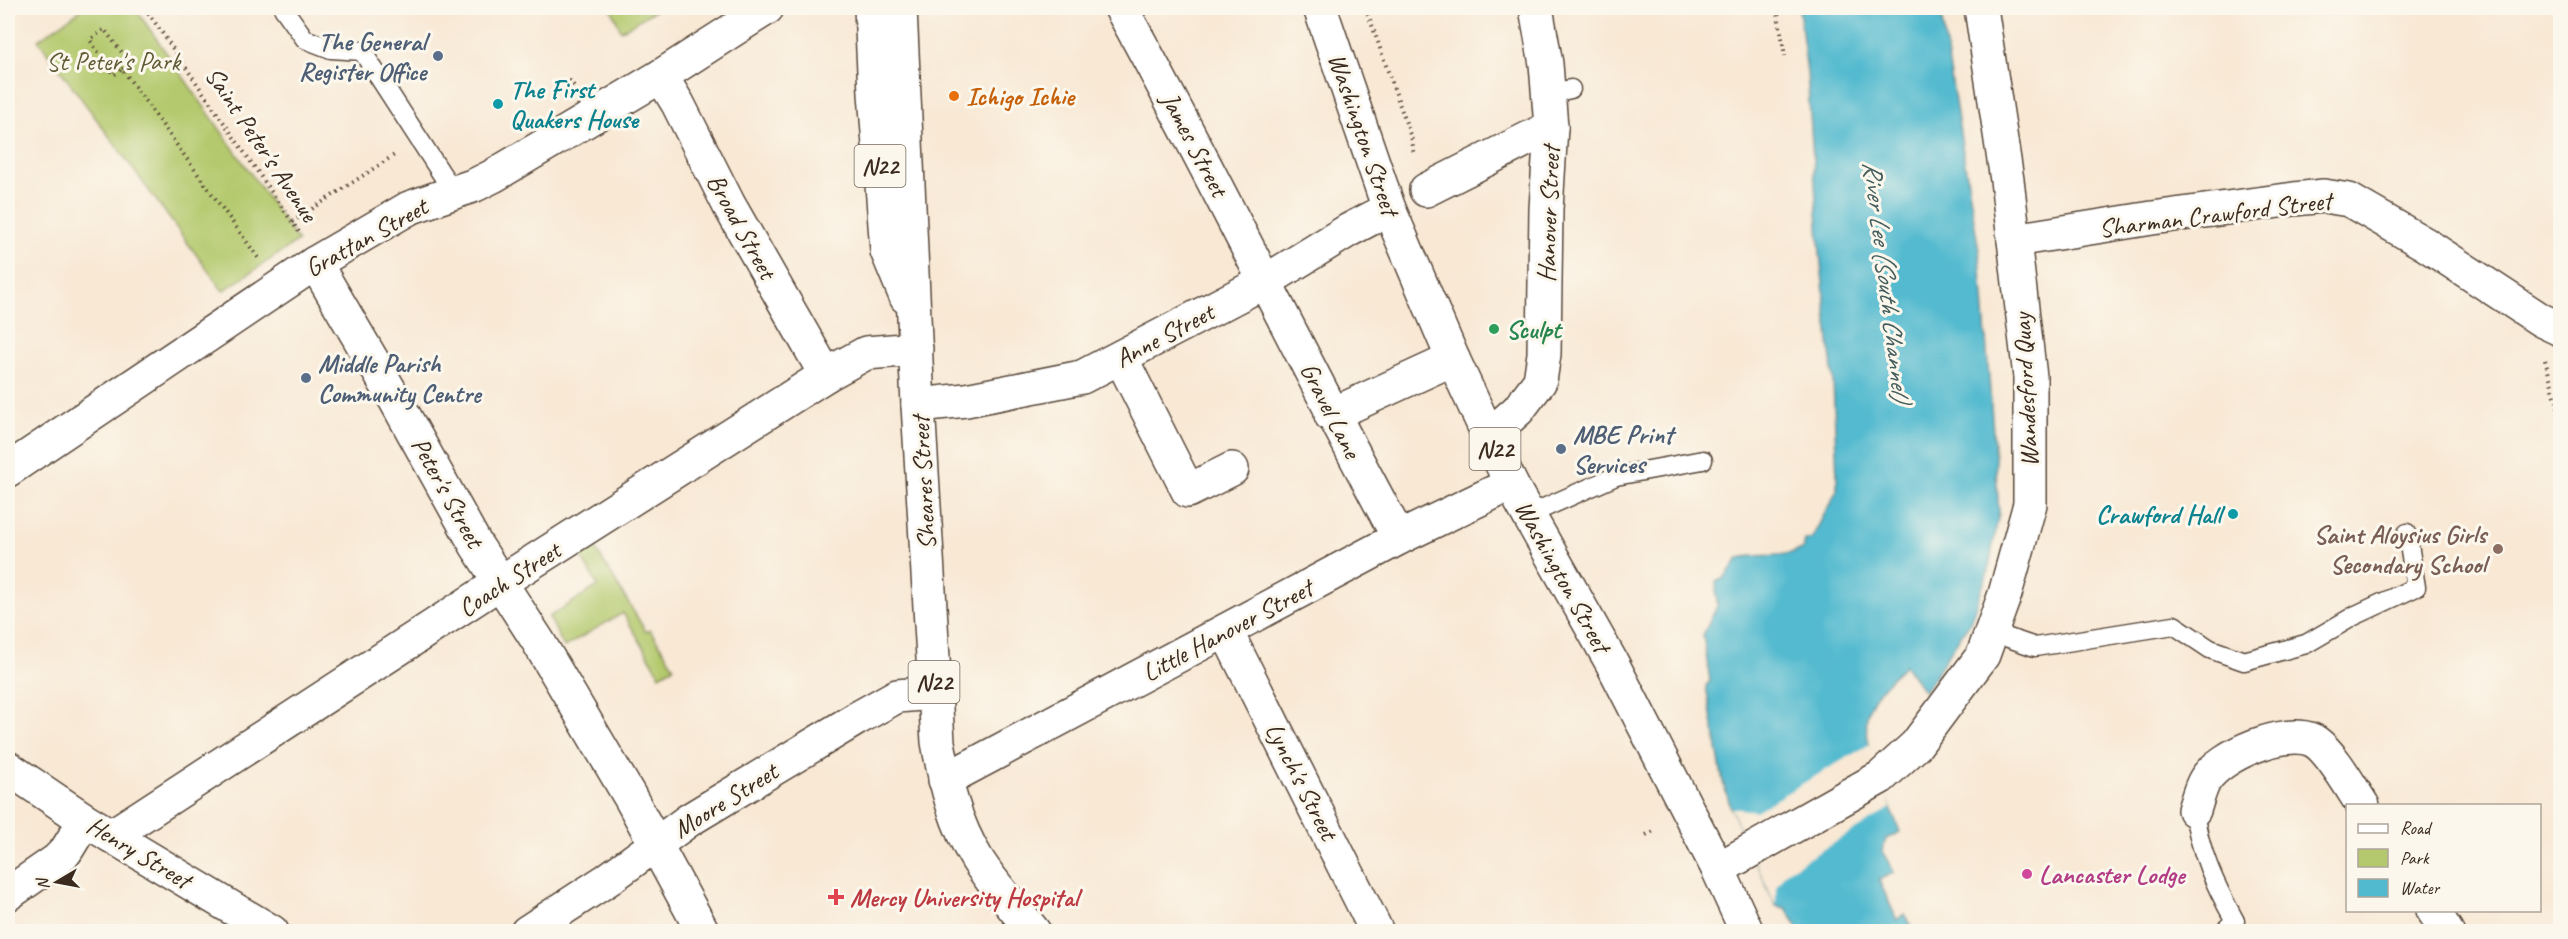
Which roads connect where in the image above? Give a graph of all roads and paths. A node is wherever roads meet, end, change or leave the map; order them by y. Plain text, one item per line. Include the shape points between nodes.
1 (145, 8) edge
2 (283, 8) edge
3 (767, 8) edge
4 (871, 8) edge
5 (900, 8) edge
6 (1121, 8) edge
7 (1320, 8) edge
8 (1366, 8) edge
9 (1536, 8) edge
10 (1777, 8) edge
11 (1981, 8) edge
12 (1785, 56) dead end
13 (1387, 66) junction
14 (122, 69) junction
15 (1379, 69) dead end
16 (661, 76) junction
17 (569, 80) dead end
18 (574, 86) dead end
19 (1551, 127) junction
20 (397, 153) dead end
21 (1415, 157) dead end
22 (1426, 190) dead end
23 (454, 194) junction
24 (1389, 209) junction
25 (292, 222) junction
26 (2014, 240) junction
27 (308, 249) junction
28 (263, 264) dead end
29 (1266, 281) junction
30 (915, 334) junction
31 (2554, 341) edge
32 (1121, 358) junction
33 (1453, 359) junction
34 (826, 375) junction
35 (918, 405) junction
36 (2560, 414) edge
37 (1331, 415) junction
38 (1489, 436) junction
39 (1703, 460) dead end
40 (10, 463) edge
41 (1232, 469) dead end
42 (1511, 484) junction
43 (1528, 515) junction
44 (2407, 533) dead end
45 (1399, 538) junction
46 (501, 582) junction
47 (1226, 631) junction
48 (1991, 632) junction
49 (934, 693) junction
50 (8, 768) edge
51 (945, 780) junction
52 (2362, 804) edge
53 (2194, 810) joint
54 (98, 828) junction
55 (1654, 831) dead end
56 (1646, 835) dead end
57 (656, 844) junction
58 (1718, 869) junction
59 (8, 894) edge
60 (2434, 912) edge
61 (272, 932) edge
62 (527, 932) edge
63 (703, 932) edge
64 (1034, 932) edge
65 (1377, 932) edge
66 (1747, 932) edge
67 (2223, 932) edge
68 (2447, 932) edge

1 - 25 path, Saint Peter's Avenue
2 - 23 lane via 305,39 331,49 362,51
3 - 16 main road, Grattan Street
4 - 30 main road, N22 via 887,251
5 - 30 main road, Sheares Street / N22
6 - 29 main road, James Street
7 - 24 main road, Washington Street / N22
8 - 13 path
9 - 19 main road, Hanover Street via 1546,64 1559,91
10 - 12 path
11 - 26 main road, Wandesford Quay
13 - 15 path
13 - 21 path
14 - 14 path via 114,75 90,40 104,29 130,63
14 - 28 path
16 - 23 main road, Grattan Street via 493,176
16 - 34 main road, Broad Street
17 - 18 path
19 - 22 main road
19 - 38 main road, Hanover Street via 1540,381 1518,410
20 - 25 path
23 - 27 main road, Grattan Street
24 - 29 main road, Anne Street
24 - 33 main road, Washington Street / N22
25 - 27 path, Saint Peter's Avenue
26 - 31 main road, Sharman Crawford Street via 2294,199 2324,196 2349,200 2541,320
26 - 48 main road, Wandesford Quay via 2030,377 2030,504
27 - 40 main road, Grattan Street
27 - 46 main road, Peter's Street via 476,545
29 - 32 main road, Anne Street
29 - 37 main road, Gravel Lane
30 - 34 main road, Coach Street via 866,353
30 - 35 main road, Sheares Street / N22
31 - 36 path via 2545,362
32 - 35 main road, Anne Street via 1082,377 966,400
32 - 41 main road via 1188,491
33 - 37 main road
33 - 38 main road, Washington Street / N22
34 - 46 main road, Coach Street
35 - 49 main road, Sheares Street / N22
37 - 45 main road, Gravel Lane
38 - 42 main road, Washington Street / N22
39 - 43 lane via 1616,476
42 - 43 main road, Washington Street / N22
42 - 45 main road, Little Hanover Street
43 - 58 main road, Washington Street / N22 via 1612,663
44 - 48 lane via 2416,587 2306,644 2244,661 2210,649 2174,625 2034,647
45 - 47 main road, Little Hanover Street
46 - 54 main road, Coach Street
46 - 57 main road, Peter's Street
47 - 51 main road, Little Hanover Street
47 - 65 main road, Lynch's Street
48 - 58 main road, Wandesford Quay via 1983,655 1916,745 1881,777
49 - 51 main road, Sheares Street / N22
49 - 57 main road, Moore Street via 897,696 689,820
50 - 54 main road, Henry Street
51 - 64 main road, Sheares Street / N22 via 977,859
52 - 53 main road via 2332,759 2312,740 2283,738 2230,756 2205,779
53 - 67 lane via 2197,838 2214,884 2235,921
54 - 59 main road
54 - 61 main road, Henry Street
55 - 56 path
57 - 62 main road, Moore Street
57 - 63 main road, Peter's Street
58 - 66 main road, N22
60 - 68 main road

